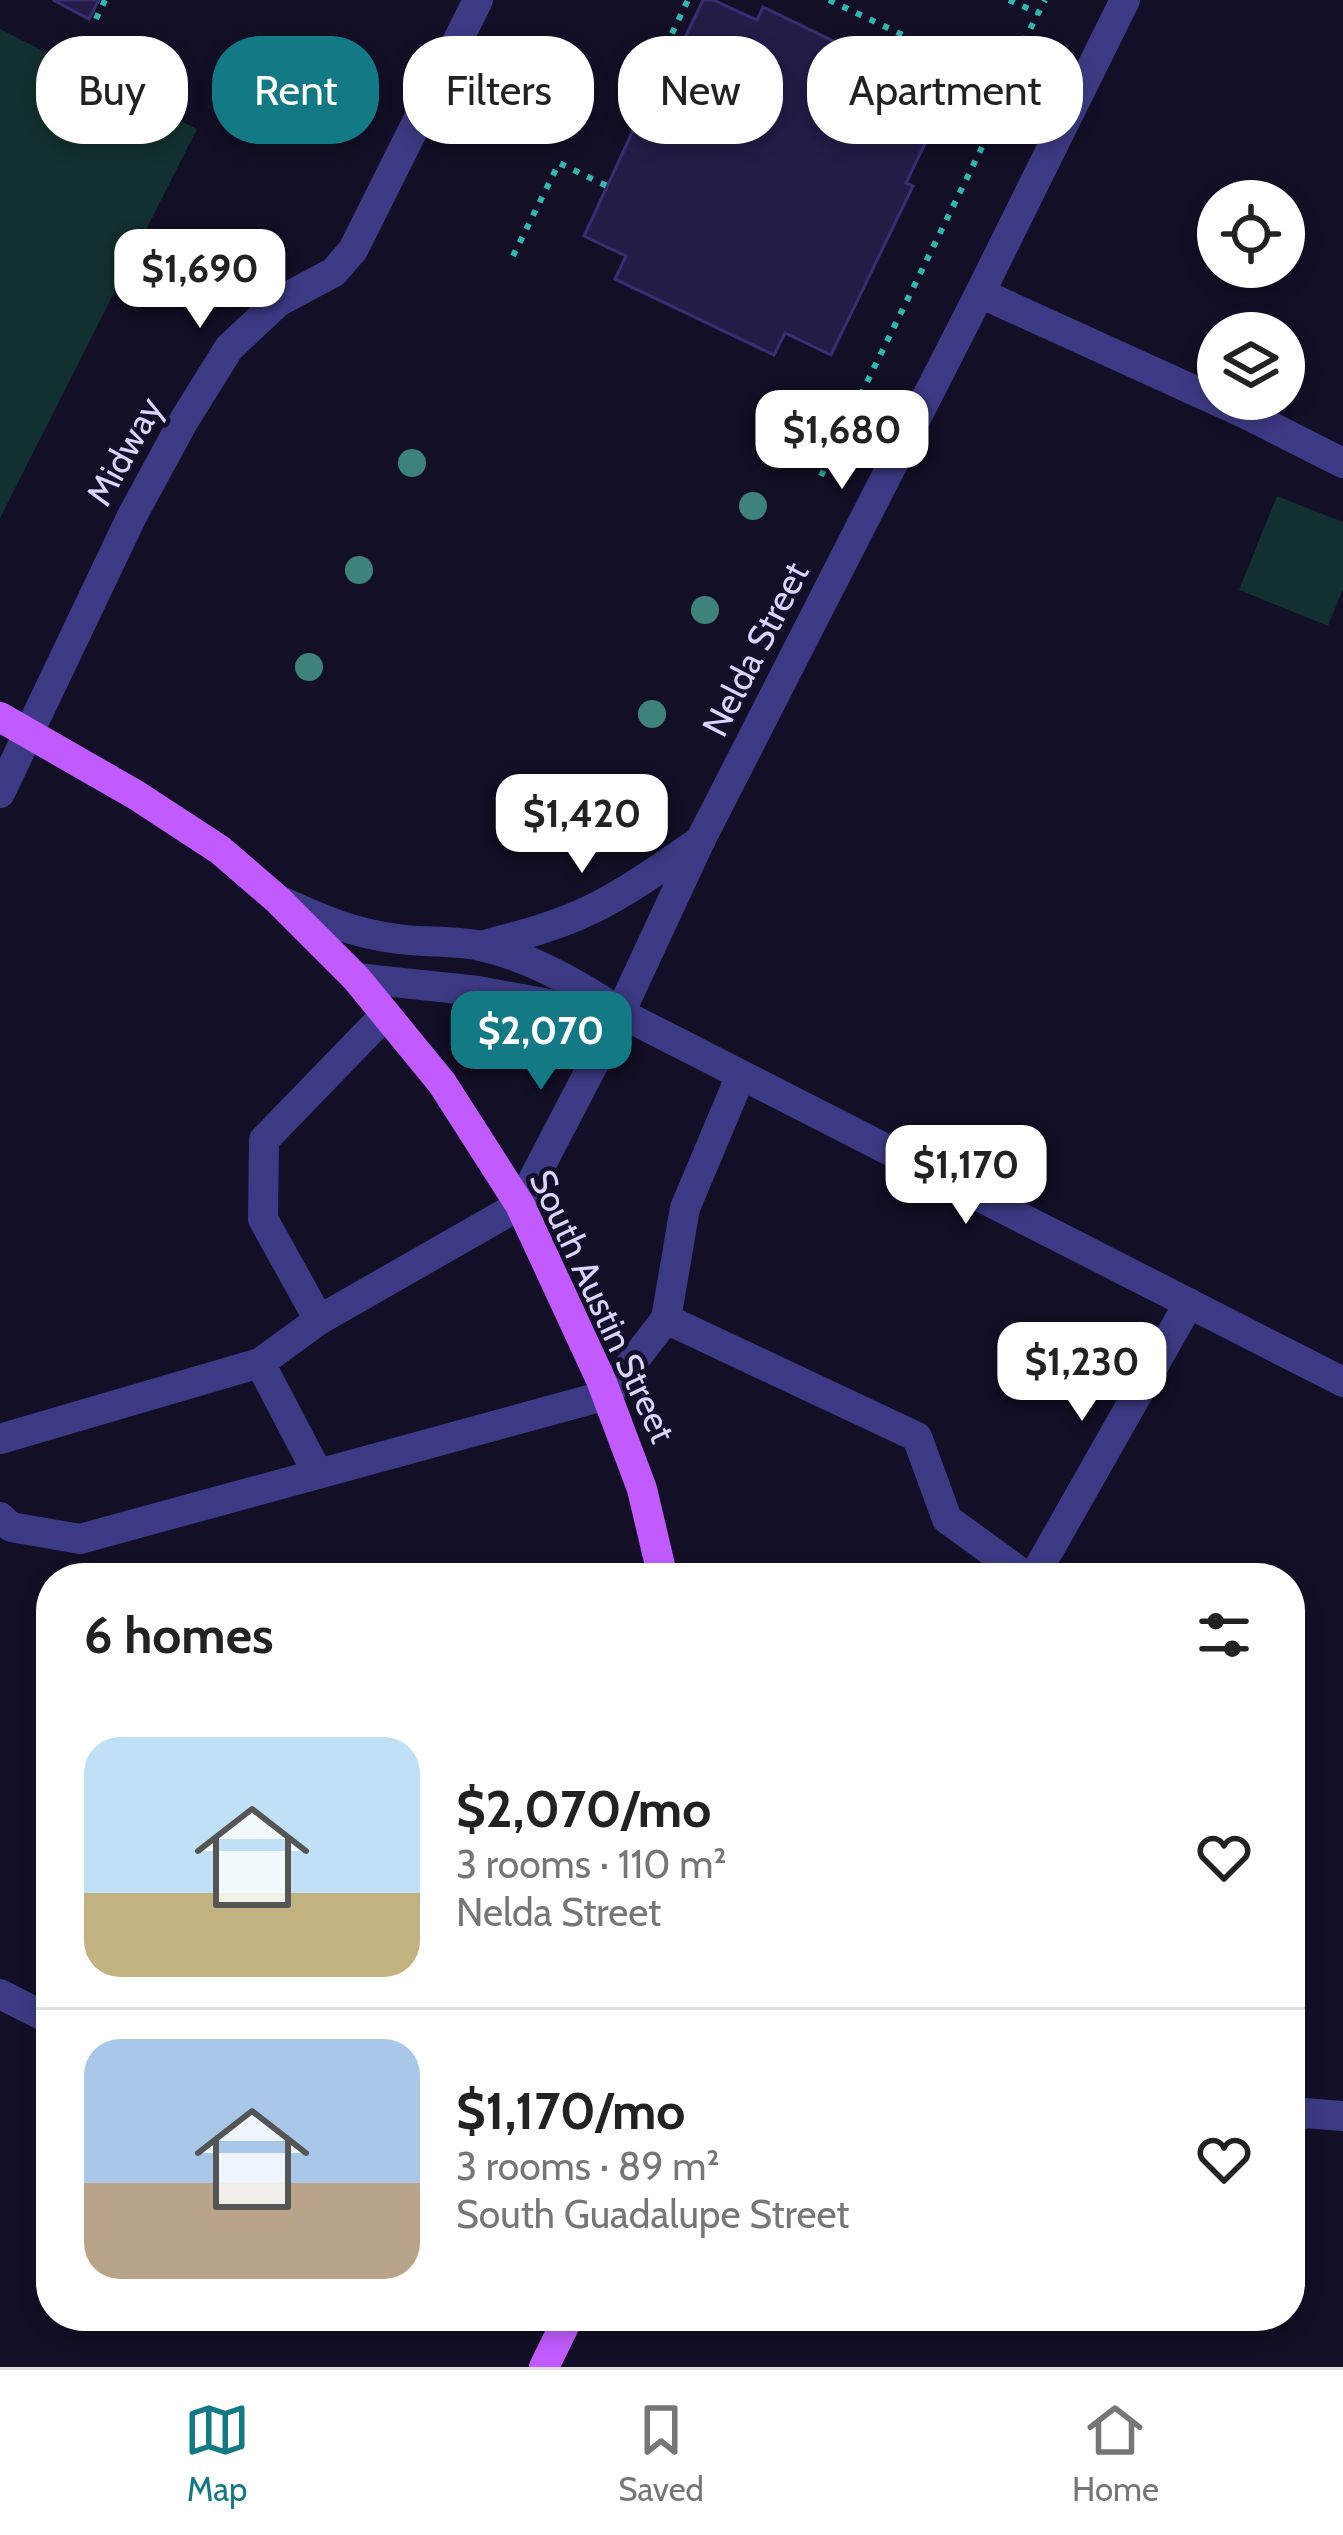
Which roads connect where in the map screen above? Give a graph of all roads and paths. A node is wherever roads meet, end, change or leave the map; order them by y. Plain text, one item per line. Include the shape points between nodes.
1 (106, 0) edge
2 (478, 0) edge
3 (688, 0) edge
4 (830, 0) edge
5 (1010, 0) edge
6 (1045, 0) edge
7 (1125, 0) edge
8 (1038, 13) junction
9 (96, 19) dead end
10 (670, 36) edge
11 (906, 36) edge
12 (1026, 36) edge
13 (1083, 89) edge
14 (984, 144) edge
15 (1056, 144) edge
16 (607, 186) dead end
17 (513, 256) dead end
18 (146, 284) dead end
19 (980, 293) junction
20 (208, 314) dead end
21 (1343, 463) edge
22 (821, 476) dead end
23 (0, 717) edge
24 (29, 732) junction
25 (0, 793) edge
26 (700, 841) junction
27 (278, 900) junction
28 (479, 946) junction
29 (356, 978) junction
30 (620, 1013) junction
31 (386, 1014) junction
32 (741, 1075) junction
33 (520, 1205) junction
34 (1189, 1304) junction
35 (666, 1319) junction
36 (320, 1320) junction
37 (260, 1363) junction
38 (1343, 1382) edge
39 (607, 1395) junction
40 (0, 1439) edge
41 (318, 1474) junction
42 (0, 1517) edge
43 (659, 1563) edge
44 (1009, 1563) edge
45 (1040, 1563) edge
46 (7, 2004) edge
47 (36, 2015) edge
48 (1305, 2114) edge
49 (1343, 2116) edge
50 (562, 2331) edge
51 (544, 2367) edge

1 - 9 path
2 - 24 street, Midway via 353,250 229,348 183,422
3 - 10 path
4 - 11 path
5 - 8 path
6 - 8 path
7 - 13 street, Nelda Street
8 - 12 path
14 - 22 path
15 - 19 street, Nelda Street
16 - 17 path via 559,163
18 - 20 path
19 - 21 street
19 - 26 street, Nelda Street
23 - 24 main road, South Austin Street
24 - 25 street, Midway
24 - 27 main road, South Austin Street via 220,850
26 - 28 street via 582,914
26 - 30 street, Nelda Street
27 - 28 street via 340,929
27 - 29 main road, South Austin Street
28 - 30 street via 578,984
29 - 30 street
29 - 31 main road, South Austin Street
30 - 32 street
30 - 33 street, Nelda Street
31 - 33 main road, South Austin Street
31 - 36 street via 264,1140 263,1220
32 - 34 street
32 - 35 street via 686,1208
33 - 36 street
33 - 39 main road, South Austin Street
34 - 38 street
34 - 45 street
35 - 39 street
35 - 44 street via 916,1437 947,1520
36 - 37 street
37 - 40 street
37 - 41 street
39 - 41 street
39 - 43 main road, South Austin Street
41 - 42 street via 80,1539 10,1527
46 - 47 street
48 - 49 street
50 - 51 main road

